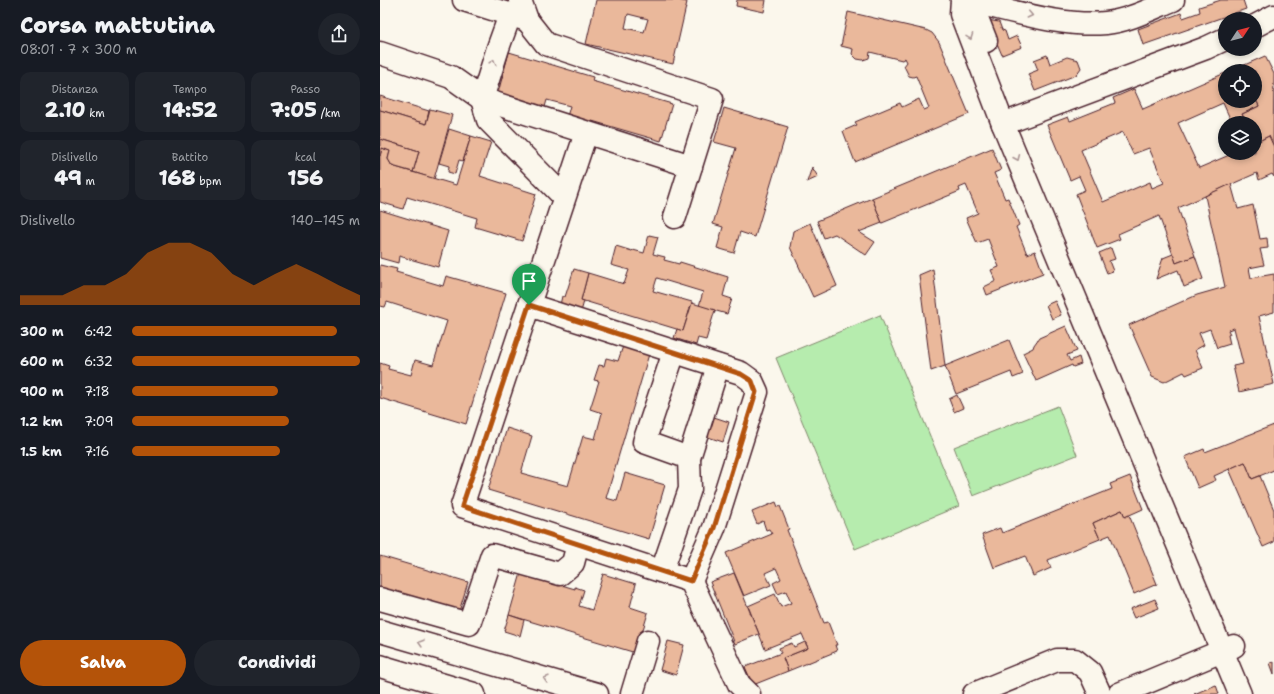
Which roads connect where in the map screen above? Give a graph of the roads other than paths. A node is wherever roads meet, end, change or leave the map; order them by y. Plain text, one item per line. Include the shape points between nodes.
1 (464, 0) edge
2 (1173, 0) edge
3 (1270, 0) edge
4 (968, 1) edge
5 (1274, 3) edge
6 (519, 12) edge
7 (1274, 16) edge
8 (1262, 22) edge
9 (1218, 42) edge
10 (380, 52) edge
11 (482, 99) junction
12 (1010, 121) junction
13 (586, 132) junction
14 (691, 166) junction
15 (564, 197) junction
16 (675, 217) dead end
17 (529, 305) junction
18 (674, 352) junction
19 (718, 366) junction
20 (690, 458) junction
21 (578, 544) junction
22 (662, 571) junction
23 (691, 581) junction
24 (380, 599) edge
25 (380, 631) edge
26 (648, 641) dead end
27 (1228, 648) junction
28 (380, 666) edge
29 (467, 693) edge
30 (597, 694) edge
31 (632, 694) edge
32 (749, 694) edge
33 (974, 694) edge
34 (1100, 694) edge
35 (1120, 694) edge
36 (1240, 694) edge
37 (1254, 694) edge

1 - 6 main road
4 -> 2 main road via 1082,24 1108,23
3 - 5 main road
4 - 12 main road via 977,18
11 -> 6 main road via 498,48
6 - 14 main road via 546,44 712,99
7 - 8 main road
9 - 12 main road
10 - 11 main road via 451,77
11 - 13 main road
11 - 15 main road via 488,120
12 - 27 main road
13 - 14 main road
13 - 15 main road
14 - 16 main road
15 - 17 main road
17 - 18 main road
17 - 21 main road via 462,506
18 - 19 main road
18 - 20 main road via 644,442
19 - 20 main road
19 - 23 main road via 752,381 756,392 714,528
20 - 22 main road via 690,489
21 - 22 main road
21 - 24 main road via 573,563 560,574 492,555 469,624
22 - 23 main road
23 - 32 main road via 739,684
30 -> 25 main road
26 - 31 main road
27 - 35 main road
27 - 36 main road
27 - 37 main road
28 - 29 main road
33 - 34 main road via 1057,660 1075,660 1090,672

